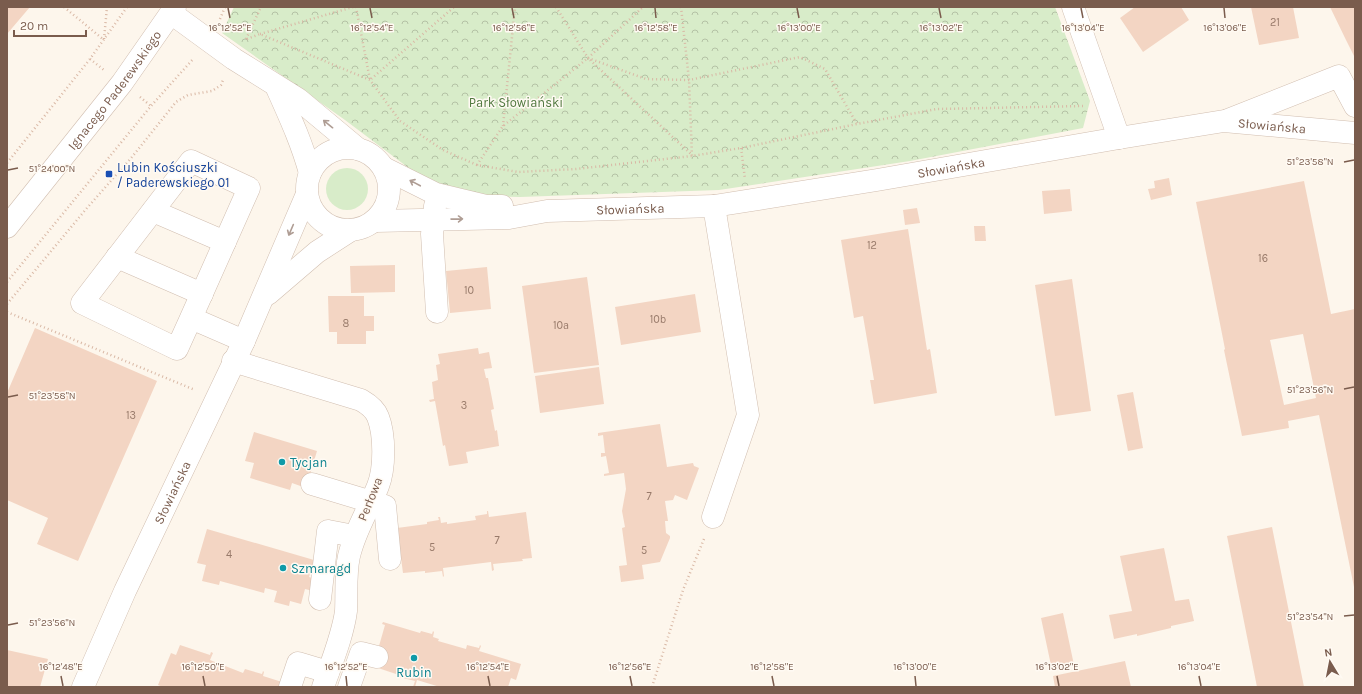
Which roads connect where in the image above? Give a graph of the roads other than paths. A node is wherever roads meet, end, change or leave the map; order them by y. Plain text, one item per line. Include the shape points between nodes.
1 (1073, 7) edge
2 (173, 10) edge
3 (276, 86) junction
4 (1355, 106) edge
5 (1224, 122) junction
6 (1355, 134) edge
7 (1119, 138) junction
8 (358, 149) junction
9 (384, 168) junction
10 (308, 183) junction
11 (436, 194) junction
12 (714, 206) junction
13 (153, 210) junction
14 (547, 211) junction
15 (434, 219) junction
16 (376, 221) junction
17 (7, 227) edge
18 (351, 230) junction
19 (225, 242) junction
20 (117, 257) junction
21 (202, 294) junction
22 (262, 299) junction
23 (437, 312) dead end
24 (191, 318) junction
25 (244, 341) junction
26 (233, 361) junction
27 (312, 484) dead end
28 (371, 502) junction
29 (713, 517) road end
30 (354, 536) junction
31 (390, 559) dead end
32 (320, 599) dead end
33 (377, 657) dead end
34 (326, 680) edge
35 (83, 687) edge
36 (290, 687) edge
37 (349, 687) edge

1 - 7 street
2 - 3 street via 234,60
2 - 17 street, Ignacego Paderewskiego via 122,83
8 -> 3 street via 298,100
3 - 10 street via 306,156
4 - 5 street via 1338,76
5 - 6 street, Słowiańska
5 - 7 street, Słowiańska
7 - 12 street, Słowiańska
8 - 9 street via 368,153
8 - 10 street via 333,150 322,157 315,164
11 -> 9 street
9 - 16 street via 389,181 389,195 386,208
10 - 18 street via 310,206 317,216 327,225
10 -> 22 street, Słowiańska
11 - 14 street via 486,206 511,206
11 - 15 street
12 - 14 street, Słowiańska
12 - 29 street via 748,415
13 - 19 street
13 - 19 street via 191,161 249,188
13 - 20 street
15 -> 14 street via 509,218
15 - 16 street
15 - 23 street via 432,234
16 - 18 street via 361,229
18 - 22 street via 317,252
19 - 21 street
20 - 21 street
20 - 24 street via 82,303 177,349
21 - 24 street
22 - 25 street, Słowiańska
24 - 25 street
25 - 26 street, Słowiańska
26 - 28 street, Perłowa via 361,400 370,406 378,416 383,439 379,484
26 - 35 street, Słowiańska
27 - 28 street
28 - 30 street, Perłowa
28 - 31 street via 385,506
30 - 32 street via 328,531
30 - 34 street, Perłowa via 349,558 346,612
33 - 37 street via 361,653
34 - 36 street via 298,663

